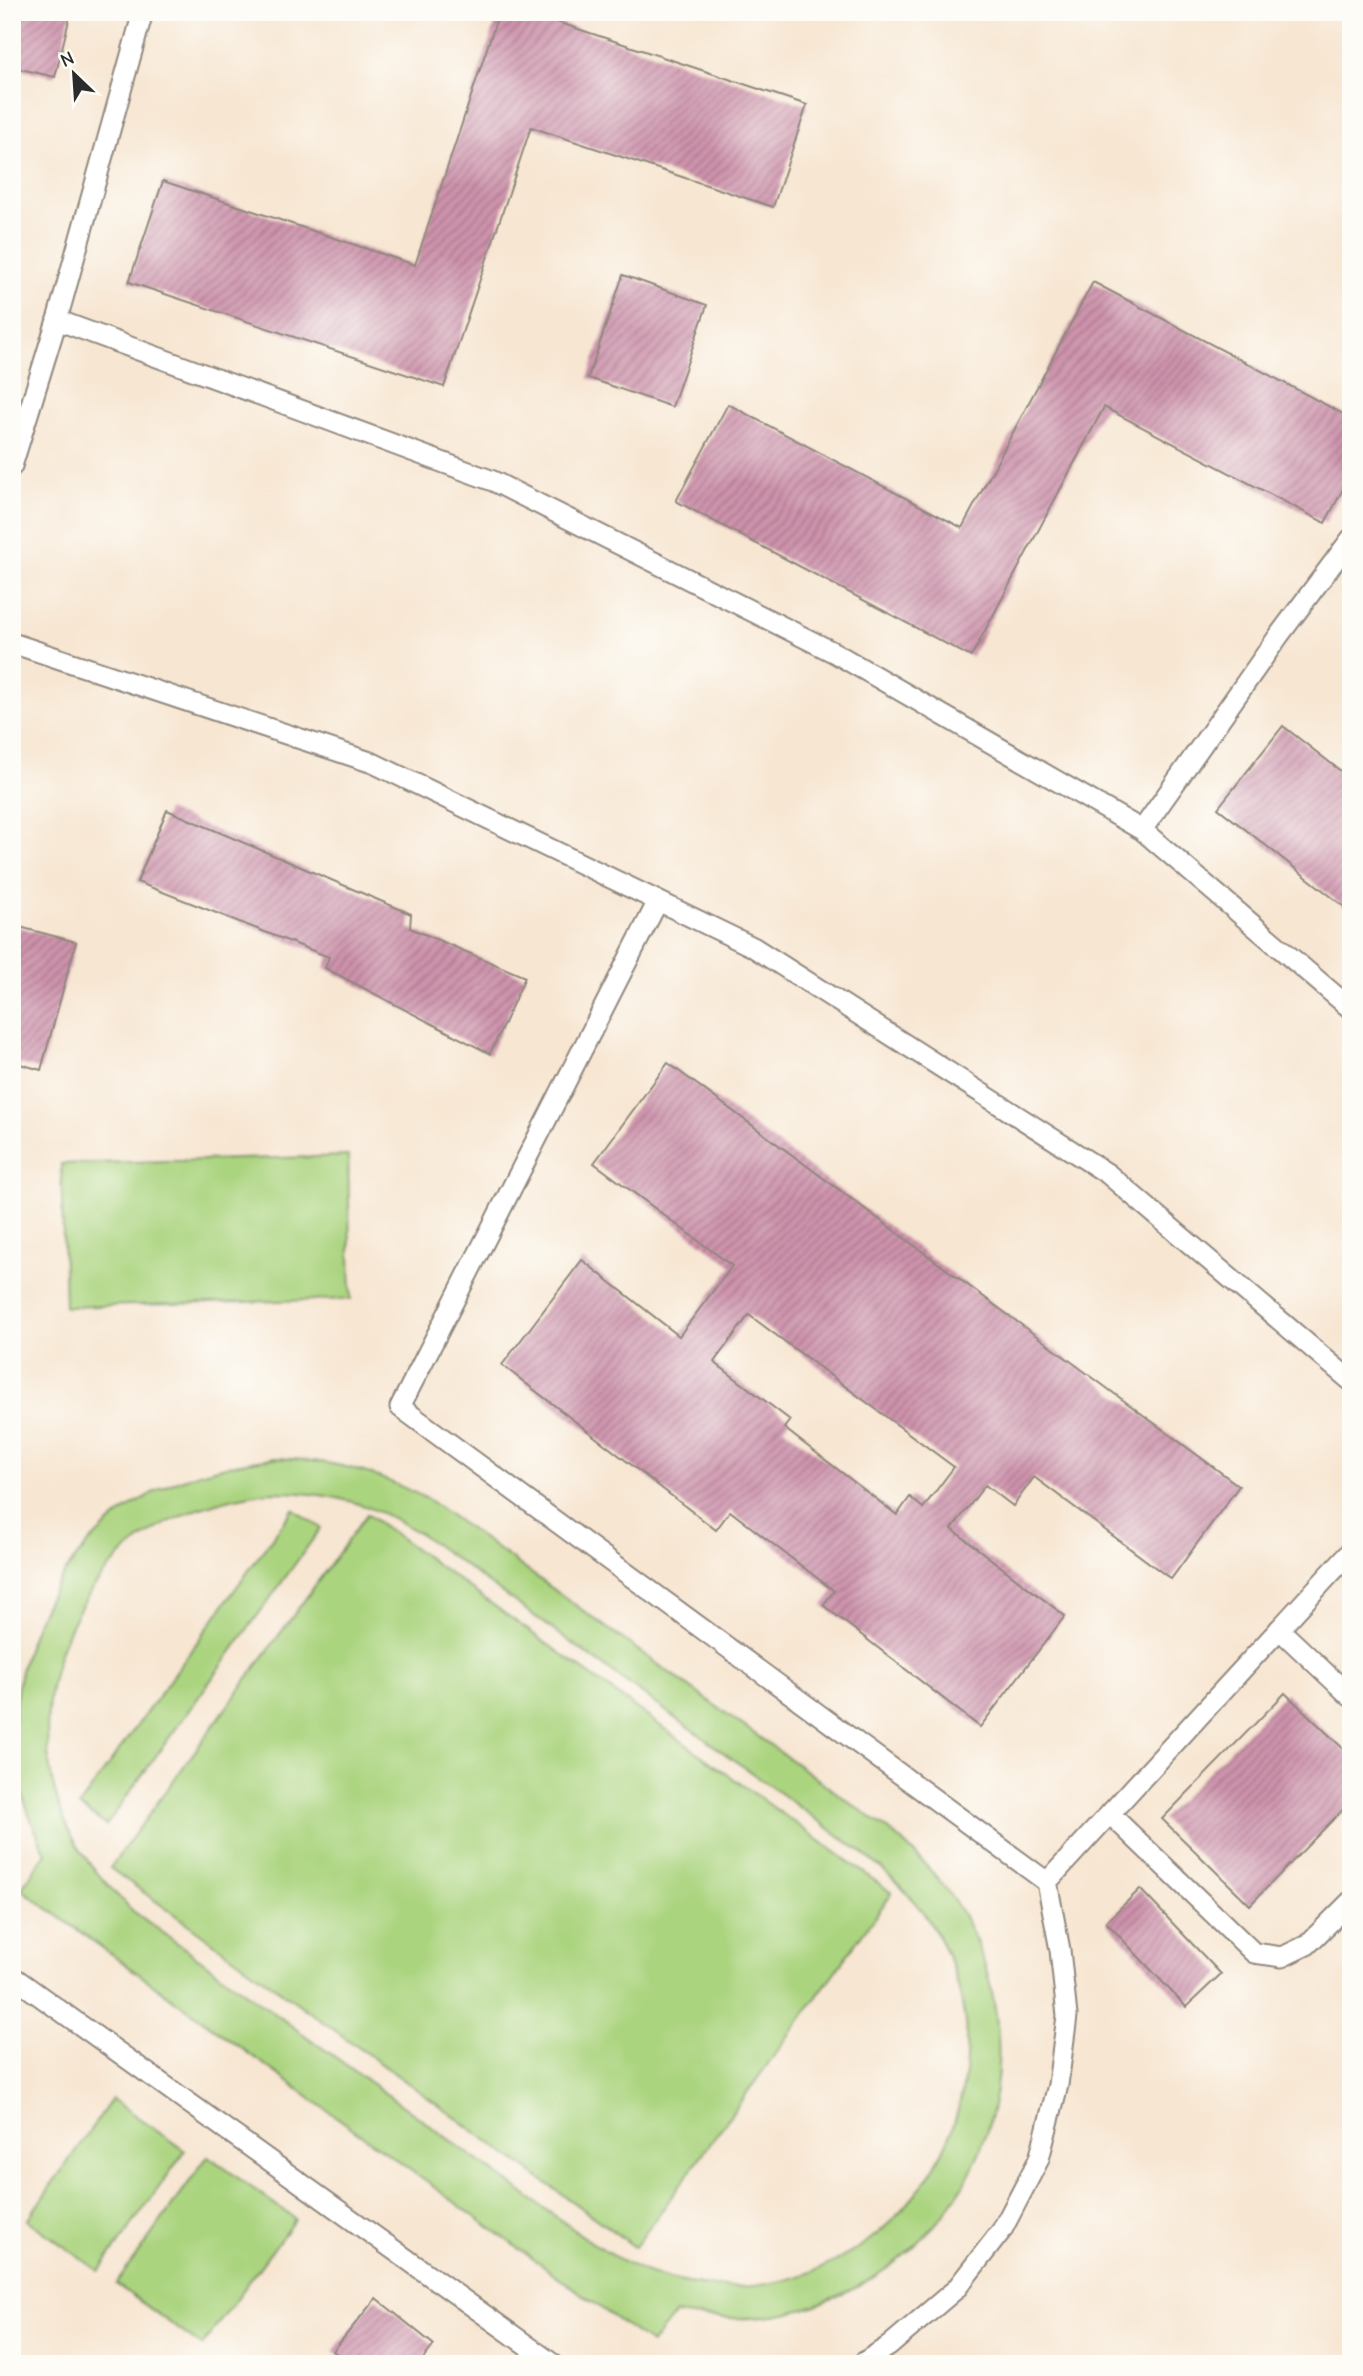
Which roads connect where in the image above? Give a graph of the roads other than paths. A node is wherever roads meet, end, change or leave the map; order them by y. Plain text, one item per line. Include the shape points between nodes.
1 (143, 12) edge
2 (58, 320) junction
3 (12, 466) edge
4 (1351, 538) edge
5 (12, 643) edge
6 (1142, 830) junction
7 (658, 901) junction
8 (1351, 1009) edge
9 (1351, 1381) edge
10 (1351, 1551) edge
11 (1279, 1629) junction
12 (1351, 1697) edge
13 (1110, 1814) junction
14 (1047, 1882) junction
15 (1351, 1901) edge
16 (12, 1976) edge
17 (553, 2364) edge
18 (861, 2364) edge

1 - 2 lane
2 - 3 lane
2 - 6 lane via 494,481 835,653
4 - 6 lane
5 - 7 lane via 373,763
6 - 8 lane
7 - 9 lane via 753,947 1108,1174
7 - 14 lane via 400,1407
10 - 11 lane
11 - 12 lane
11 - 13 lane
13 - 14 lane
13 - 15 lane via 1254,1953 1282,1957 1307,1945
14 - 18 lane via 1067,2016 1058,2085 1039,2159 1002,2230 956,2289
16 - 17 lane

